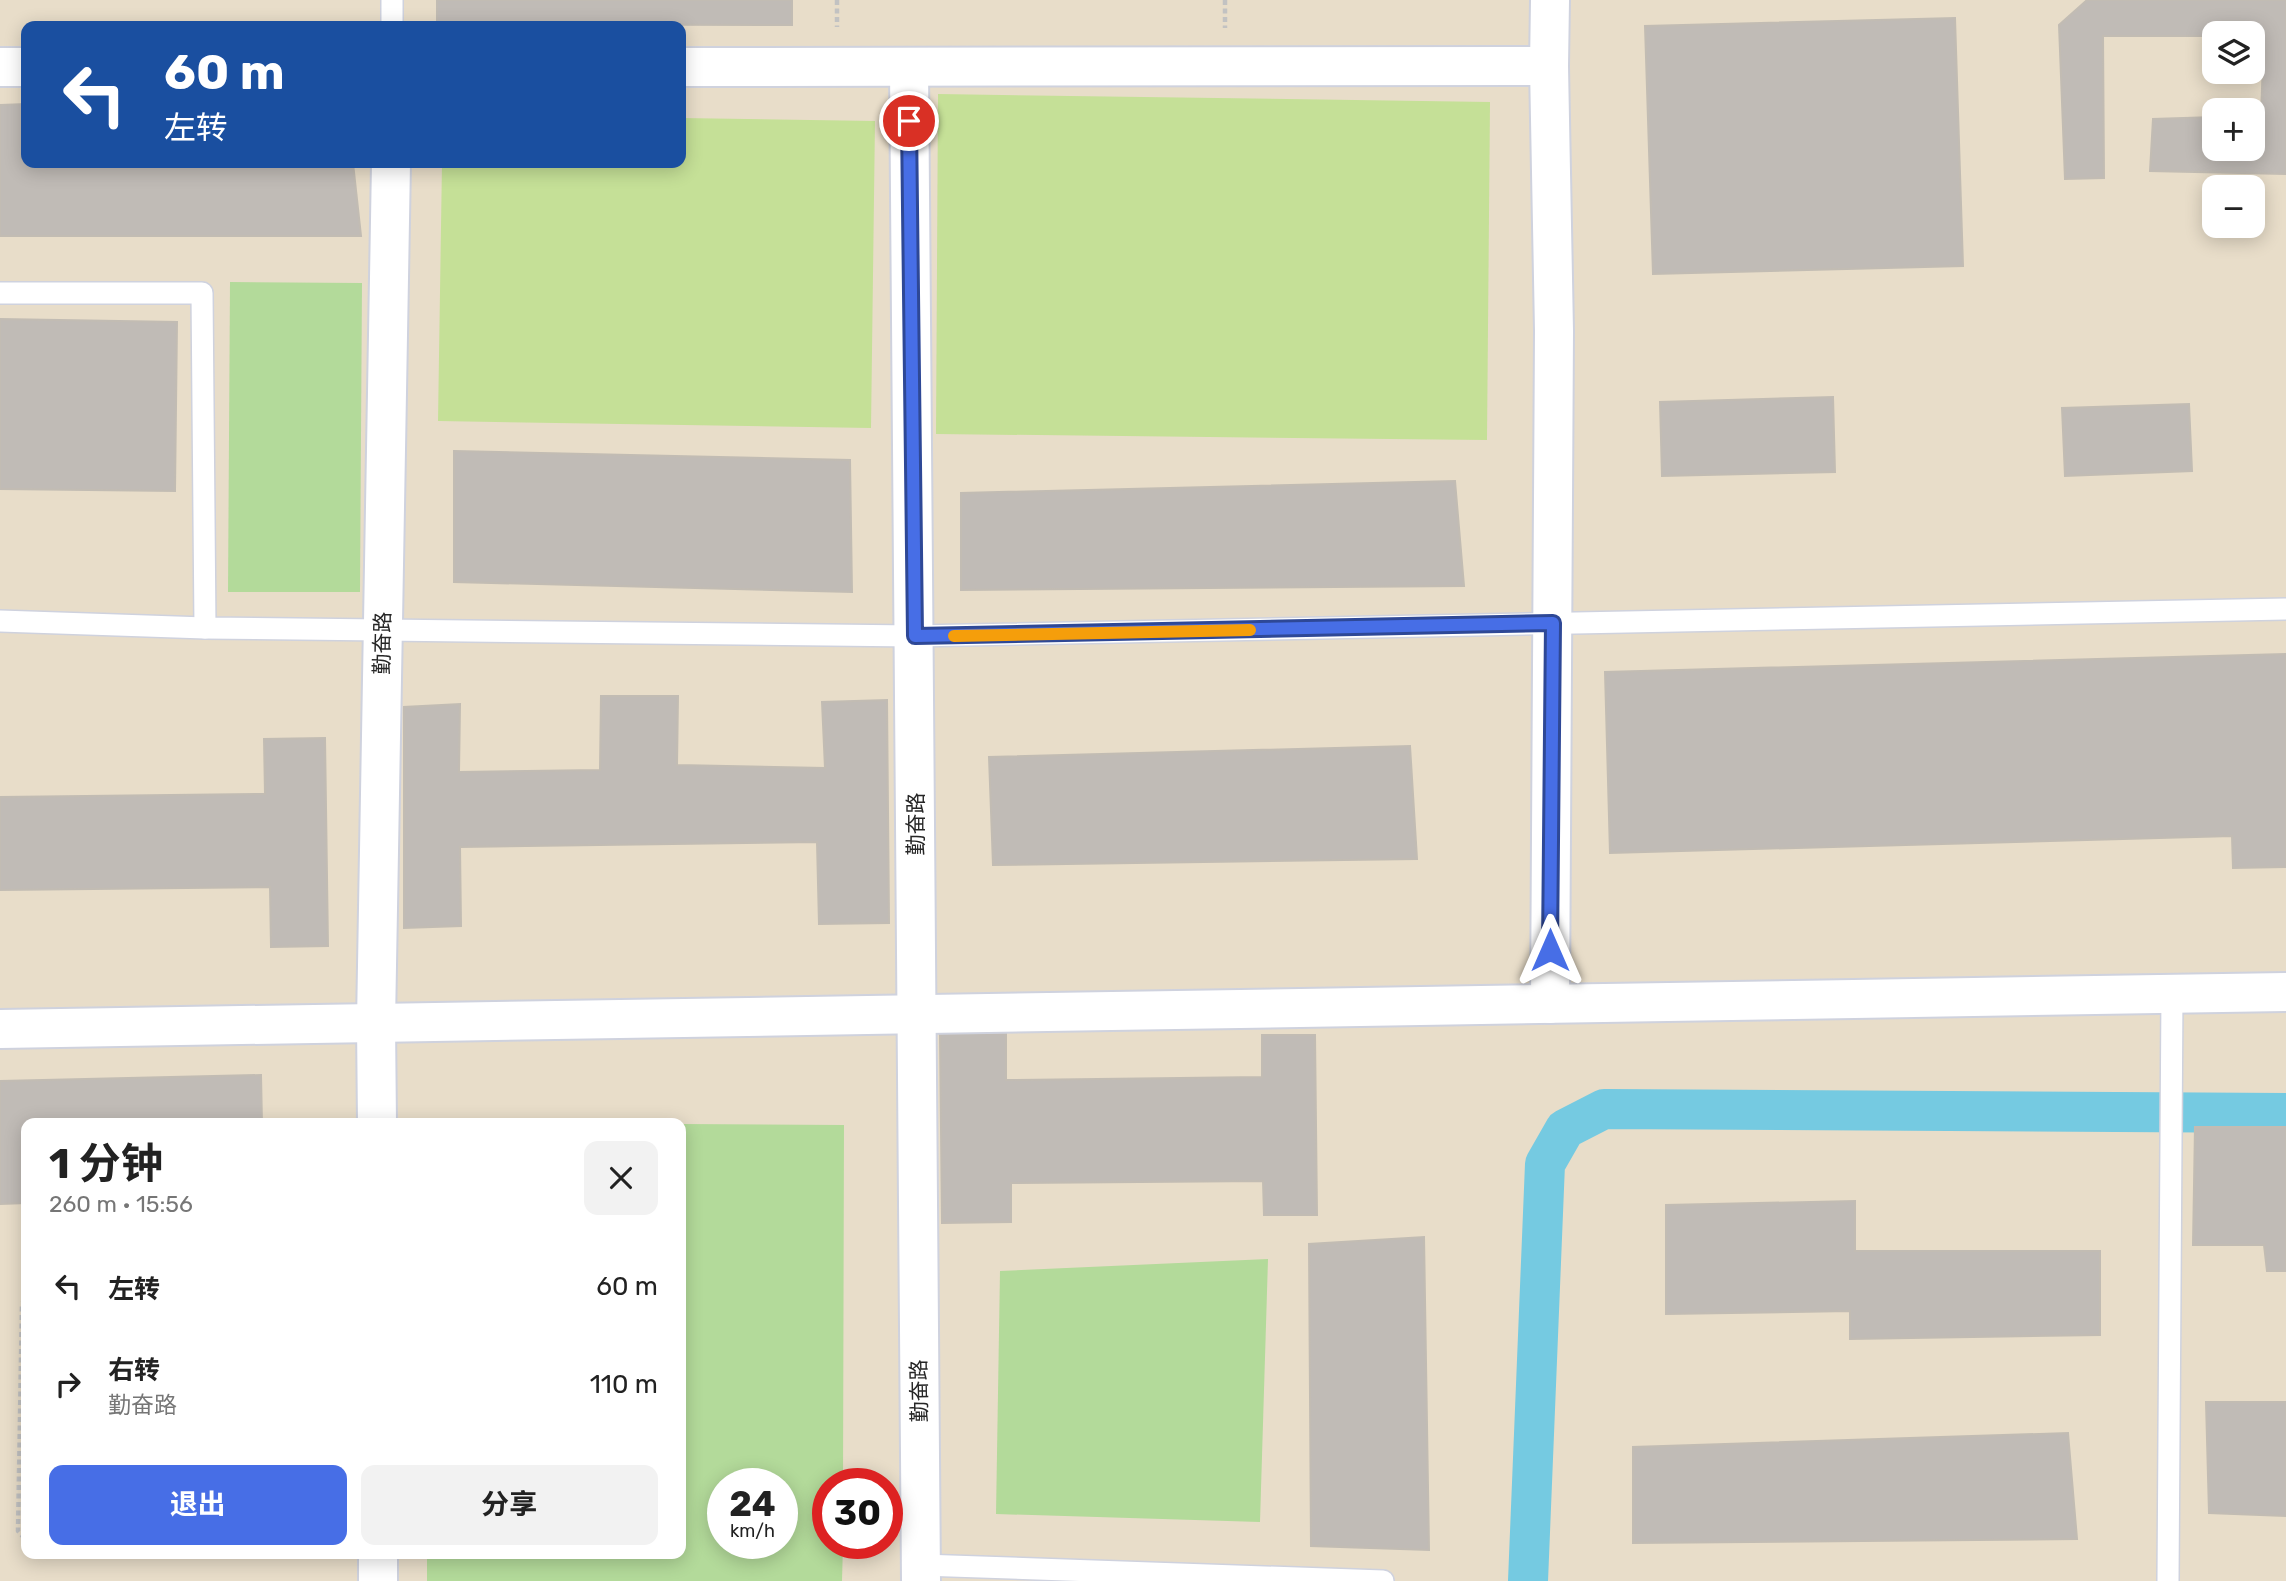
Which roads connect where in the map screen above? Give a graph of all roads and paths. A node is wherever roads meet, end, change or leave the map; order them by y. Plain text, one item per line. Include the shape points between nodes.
1 (392, 0) edge
2 (1550, 0) edge
3 (392, 21) edge
4 (1549, 66) junction
5 (0, 67) edge
6 (21, 67) edge
7 (686, 67) edge
8 (909, 67) junction
9 (391, 168) edge
10 (0, 293) edge
11 (2286, 609) edge
12 (0, 621) edge
13 (1553, 623) junction
14 (205, 628) junction
15 (382, 629) junction
16 (915, 636) junction
17 (2286, 992) edge
18 (2172, 994) junction
19 (1550, 1004) junction
20 (916, 1014) junction
21 (376, 1023) junction
22 (0, 1029) edge
23 (377, 1118) edge
24 (21, 1360) edge
25 (21, 1534) edge
26 (302, 1559) edge
27 (378, 1563) edge
28 (921, 1573) edge
29 (1383, 1581) edge
30 (2168, 1581) edge

1 - 3 lane
2 - 4 street
4 - 8 street
4 - 13 street
5 - 6 street
7 - 8 street
8 - 16 street, 勤奋路
9 - 15 street, 勤奋路
10 - 14 lane via 202,293
11 - 13 lane
12 - 14 lane
13 - 16 lane
13 - 19 street
14 - 15 lane
15 - 16 lane
15 - 21 street, 勤奋路
16 - 20 street, 勤奋路
17 - 18 street
18 - 19 street
18 - 30 lane
19 - 20 street
20 - 21 street
20 - 28 street, 勤奋路
21 - 22 street
21 - 23 street, 勤奋路
24 - 25 path
26 - 27 path
28 - 29 lane

